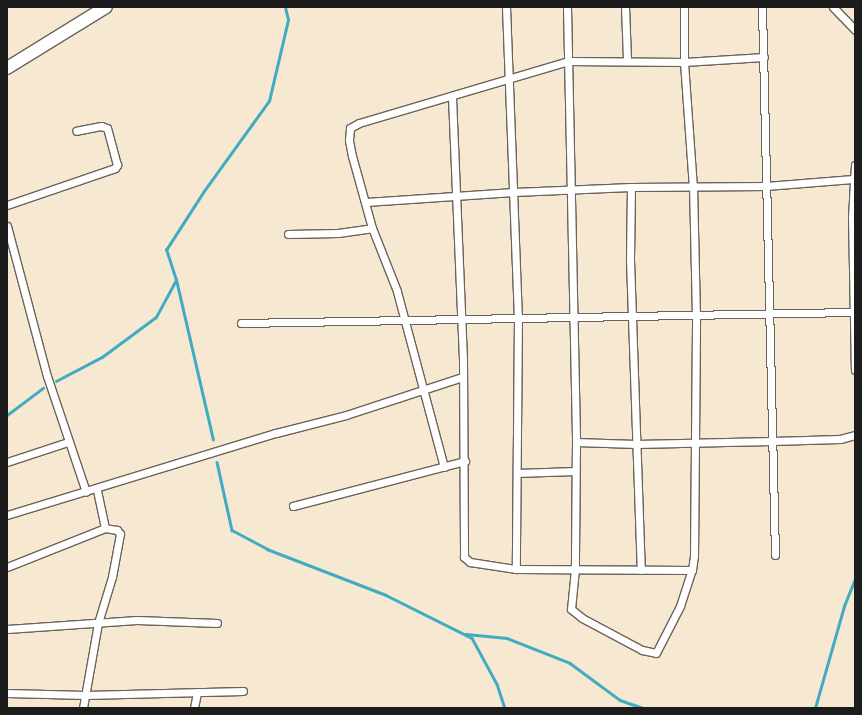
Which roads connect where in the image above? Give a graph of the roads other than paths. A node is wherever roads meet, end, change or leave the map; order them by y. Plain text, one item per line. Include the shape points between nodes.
1 (106, 7) edge
2 (506, 7) edge
3 (567, 7) edge
4 (625, 7) edge
5 (684, 7) edge
6 (762, 7) edge
7 (833, 7) edge
8 (855, 30) edge
9 (764, 57) junction
10 (627, 60) junction
11 (568, 61) junction
12 (684, 62) junction
13 (7, 68) edge
14 (508, 78) junction
15 (452, 97) junction
16 (76, 131) dead end
17 (855, 166) edge
18 (853, 179) junction
19 (766, 186) junction
20 (631, 187) junction
21 (693, 188) junction
22 (570, 190) junction
23 (514, 192) junction
24 (456, 195) junction
25 (366, 202) junction
26 (7, 205) edge
27 (7, 226) edge
28 (372, 228) junction
29 (288, 234) dead end
30 (853, 312) junction
31 (572, 315) junction
32 (770, 315) junction
33 (632, 316) junction
34 (696, 316) junction
35 (460, 317) junction
36 (518, 317) junction
37 (403, 318) junction
38 (242, 322) dead end
39 (855, 370) edge
40 (462, 377) junction
41 (424, 391) junction
42 (855, 435) edge
43 (772, 441) junction
44 (68, 442) junction
45 (576, 442) junction
46 (693, 442) junction
47 (636, 444) junction
48 (465, 461) junction
49 (7, 462) edge
50 (444, 467) junction
51 (575, 471) junction
52 (517, 473) junction
53 (97, 489) junction
54 (86, 492) junction
55 (293, 506) dead end
56 (7, 515) edge
57 (105, 528) junction
58 (775, 555) dead end
59 (7, 567) edge
60 (516, 569) junction
61 (575, 570) junction
62 (641, 570) junction
63 (692, 570) junction
64 (98, 623) junction
65 (217, 623) dead end
66 (7, 629) edge
67 (243, 691) dead end
68 (197, 692) junction
69 (7, 694) edge
70 (86, 695) junction
71 (83, 708) edge
72 (194, 708) edge

1 - 13 main road
2 - 14 street
3 - 11 street
4 - 10 street
5 - 12 street
6 - 9 street
7 - 8 street
9 - 12 street
9 - 19 street
10 - 11 street
10 - 12 street
11 - 14 street
11 - 22 street
12 - 21 street
14 - 15 street
14 - 23 street
15 - 24 street
15 - 25 street via 350,128 352,156
16 - 26 street via 101,126 107,128 117,165 115,168
17 - 18 street
18 - 19 street
18 - 30 street
19 - 21 street
19 - 32 street
20 - 21 street
20 - 22 street
20 - 33 street
21 - 34 street
22 - 23 street
22 - 31 street
23 - 24 street
23 - 36 street
24 - 25 street
24 - 35 street
25 - 28 street
27 - 44 street via 47,376
28 - 29 street via 338,233
28 - 37 street via 397,291
30 - 32 street
30 - 39 street
31 - 33 street
31 - 36 street
31 - 45 street
32 - 34 street
32 - 43 street
33 - 34 street
33 - 47 street
34 - 46 street
35 - 36 street
35 - 37 street
35 - 40 street
36 - 52 street
37 - 38 street
37 - 41 street
40 - 41 street
40 - 48 street
41 - 50 street
41 - 53 street via 248,441
42 - 43 street via 840,439
43 - 46 street
43 - 58 street
44 - 49 street
44 - 54 street
45 - 47 street
45 - 51 street
46 - 47 street
46 - 63 street
47 - 62 street
48 - 50 street
48 - 60 street via 464,557 470,562
50 - 55 street
51 - 52 street
51 - 61 street
52 - 60 street
53 - 54 street
53 - 57 street
54 - 56 street
57 - 59 street
57 - 64 street via 112,528 120,534 112,577
60 - 61 street
61 - 62 street
61 - 63 street via 570,603 573,612 651,653 659,650 666,637
62 - 63 street
64 - 65 street via 173,620
64 - 66 street
64 - 70 street
67 - 68 street
68 - 70 street
68 - 72 street
69 - 70 street
70 - 71 street

